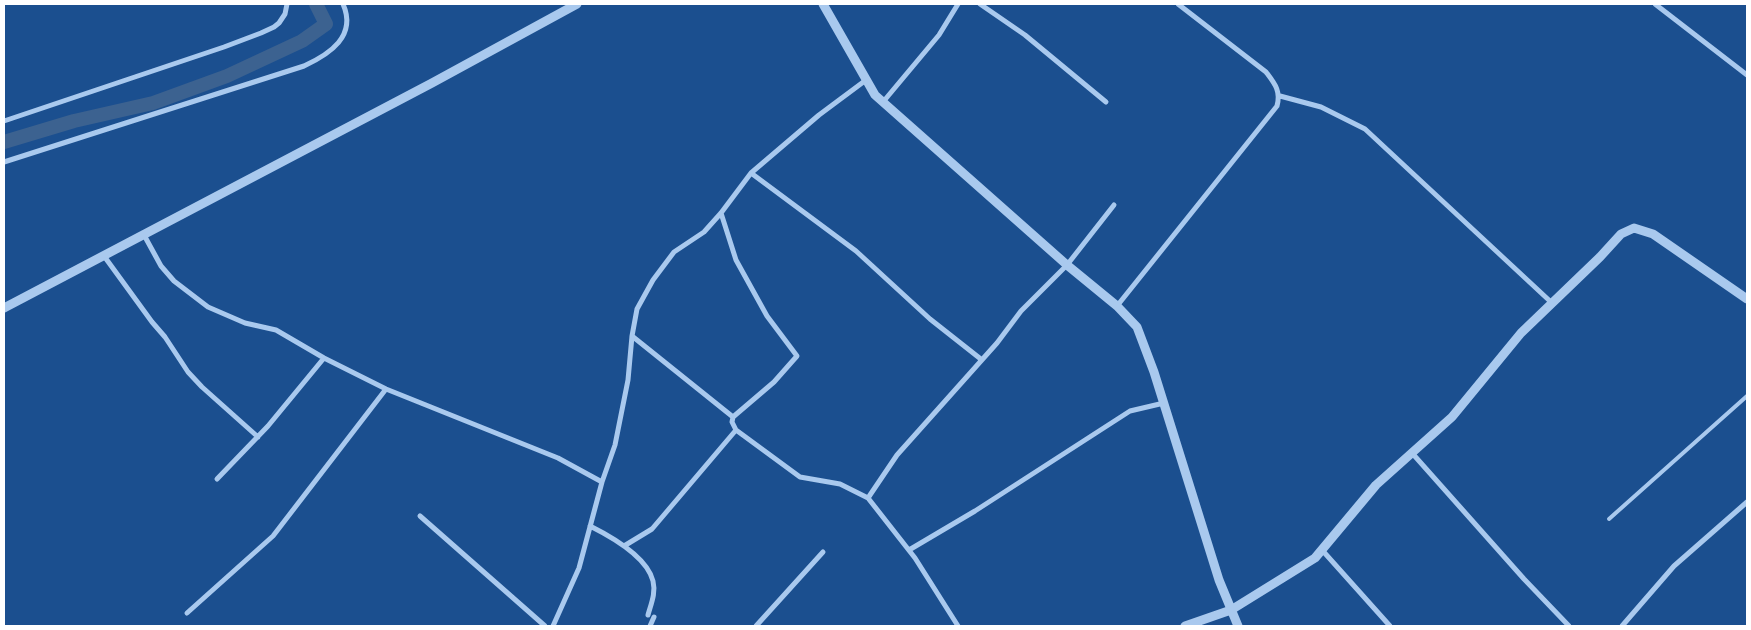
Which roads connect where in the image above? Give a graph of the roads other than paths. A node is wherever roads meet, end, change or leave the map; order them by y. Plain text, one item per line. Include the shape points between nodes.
1 (287, 4) edge
2 (342, 4) edge
3 (577, 4) edge
4 (822, 4) edge
5 (958, 4) edge
6 (980, 4) edge
7 (1178, 4) edge
8 (1654, 4) edge
9 (1747, 75) edge
10 (866, 80) junction
11 (1280, 96) junction
12 (882, 102) junction
13 (1106, 102) dead end
14 (4, 121) edge
15 (4, 162) edge
16 (751, 173) junction
17 (1114, 205) dead end
18 (721, 213) junction
19 (144, 235) junction
20 (104, 256) junction
21 (1067, 265) junction
22 (1747, 299) edge
23 (1552, 303) junction
24 (1117, 306) junction
25 (4, 308) edge
26 (632, 336) junction
27 (324, 358) junction
28 (982, 360) junction
29 (386, 389) junction
30 (1747, 396) edge
31 (1164, 403) junction
32 (733, 417) junction
33 (736, 430) junction
34 (258, 437) junction
35 (1412, 453) junction
36 (217, 479) dead end
37 (602, 482) junction
38 (868, 498) junction
39 (1747, 502) edge
40 (420, 516) dead end
41 (1610, 519) dead end
42 (590, 526) junction
43 (624, 546) junction
44 (909, 550) junction
45 (1322, 550) junction
46 (823, 552) dead end
47 (1232, 610) junction
48 (186, 613) dead end
49 (648, 615) dead end
50 (654, 617) dead end
51 (545, 626) edge
52 (553, 626) edge
53 (650, 626) edge
54 (756, 626) edge
55 (958, 626) edge
56 (1185, 626) edge
57 (1238, 626) edge
58 (1390, 626) edge
59 (1569, 626) edge
60 (1622, 626) edge

1 - 14 street via 279,22 261,33
2 - 15 street via 346,25 336,47 304,66
3 - 19 street
4 - 10 street
5 - 12 street via 939,36
6 - 13 street via 1026,36
7 - 11 street via 1266,72 1276,84
8 - 9 street
10 - 12 street
10 - 16 street
11 - 23 street via 1321,107 1365,130
11 - 24 street via 1277,106
12 - 21 street
16 - 18 street
16 - 28 street via 856,251 930,319
17 - 21 street
18 - 26 street via 704,232 674,252 653,280 637,309
18 - 32 street via 736,260 767,316 797,356 774,382
19 - 20 street
19 - 27 street via 174,281 208,307 276,330
20 - 25 street
20 - 34 street via 188,372
21 - 24 street
21 - 28 street via 1021,311
22 - 23 street via 1653,234 1634,228 1621,234
23 - 35 street via 1521,333 1452,418
24 - 31 street via 1137,327
26 - 32 street
26 - 37 street via 628,380 617,436
27 - 29 street
27 - 34 street
28 - 38 street via 897,455
29 - 37 street via 558,458
29 - 48 street via 273,536
30 - 41 lane
31 - 44 street via 1130,411
31 - 47 street via 1219,580
32 - 33 street
33 - 38 street via 800,477 840,484
33 - 43 street via 652,529
34 - 36 street
35 - 45 street via 1376,486
35 - 59 street
37 - 42 street
38 - 44 street
39 - 60 street via 1674,566
40 - 51 street
42 - 43 street
42 - 52 street via 579,568
43 - 49 street via 641,562 653,581 654,596
44 - 55 street
45 - 47 street via 1315,558
45 - 58 street
46 - 54 street
47 - 56 street
47 - 57 street
50 - 53 street

